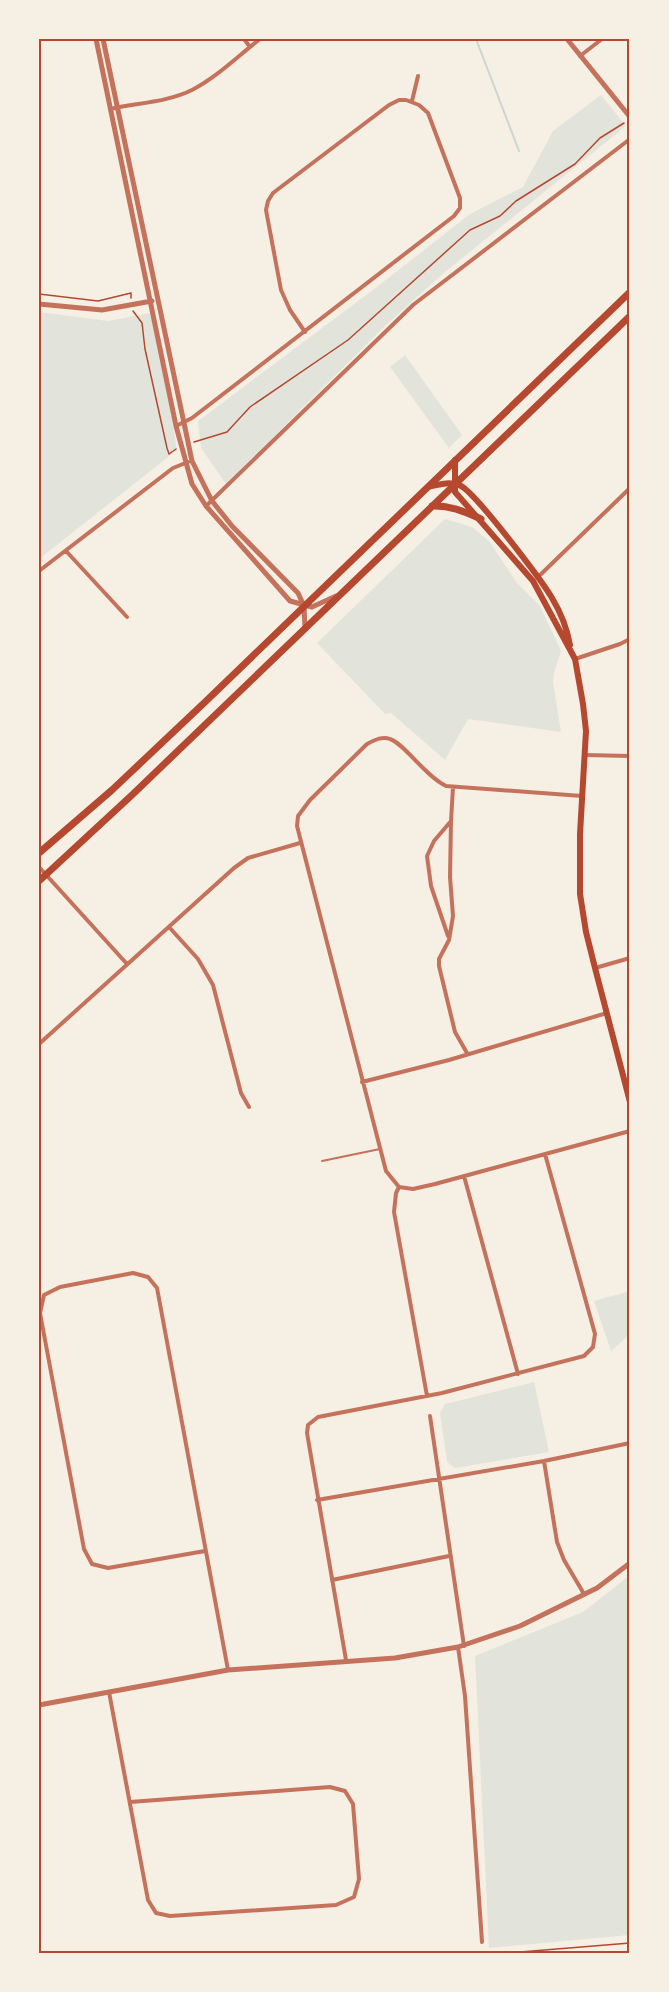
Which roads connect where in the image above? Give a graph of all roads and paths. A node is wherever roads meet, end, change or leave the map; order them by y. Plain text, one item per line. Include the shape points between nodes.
1 (96, 39) edge
2 (103, 39) edge
3 (243, 39) edge
4 (260, 39) edge
5 (567, 39) edge
6 (602, 39) edge
7 (250, 47) junction
8 (580, 56) junction
9 (418, 76) dead end
10 (412, 101) junction
11 (114, 108) junction
12 (630, 118) edge
13 (630, 139) edge
14 (630, 292) edge
15 (39, 294) edge
16 (153, 300) junction
17 (39, 304) edge
18 (132, 305) junction
19 (630, 316) edge
20 (305, 332) junction
21 (183, 423) junction
22 (176, 426) junction
23 (184, 445) junction
24 (455, 460) junction
25 (192, 461) junction
26 (185, 463) junction
27 (454, 484) junction
28 (427, 487) junction
29 (630, 488) edge
30 (212, 501) junction
31 (206, 506) junction
32 (432, 506) junction
33 (481, 519) junction
34 (66, 550) junction
35 (39, 571) edge
36 (536, 579) junction
37 (342, 593) junction
38 (304, 606) junction
39 (127, 616) dead end
40 (305, 628) junction
41 (630, 639) edge
42 (575, 659) junction
43 (585, 755) junction
44 (630, 756) edge
45 (453, 788) junction
46 (582, 796) junction
47 (451, 822) junction
48 (300, 843) junction
49 (39, 853) edge
50 (39, 867) edge
51 (45, 875) junction
52 (39, 881) edge
53 (169, 927) junction
54 (449, 940) junction
55 (630, 958) edge
56 (127, 964) junction
57 (595, 968) junction
58 (607, 1013) junction
59 (39, 1044) edge
60 (467, 1053) junction
61 (363, 1082) junction
62 (630, 1102) edge
63 (249, 1107) dead end
64 (630, 1131) edge
65 (380, 1149) junction
66 (545, 1154) junction
67 (322, 1161) dead end
68 (464, 1176) junction
69 (399, 1187) junction
70 (518, 1374) junction
71 (427, 1396) junction
72 (430, 1416) dead end
73 (630, 1443) edge
74 (544, 1461) junction
75 (440, 1480) junction
76 (317, 1500) junction
77 (205, 1551) junction
78 (449, 1556) junction
79 (630, 1563) edge
80 (332, 1580) junction
81 (584, 1594) junction
82 (461, 1647) junction
83 (346, 1660) junction
84 (228, 1670) junction
85 (109, 1692) junction
86 (39, 1706) edge
87 (130, 1802) junction
88 (482, 1942) dead end
89 (630, 1943) edge
90 (508, 1953) edge

1 - 11 street
2 - 11 street
3 - 7 street
4 - 7 street
5 - 8 street
6 - 8 street
7 - 11 street via 192,90
8 - 12 street
9 - 10 street
10 - 20 street via 399,100 389,105 273,193 268,201 266,210 281,290
10 - 20 street via 428,113 460,198 460,208
11 - 16 street
12 - 23 path via 600,138 575,164 526,193 500,216 470,230 348,340 250,407 227,432
13 - 30 street via 413,305
14 - 24 main road
15 - 18 path via 98,301 131,293
16 - 18 street
16 - 21 street
16 - 22 street
17 - 18 street via 102,310
18 - 23 path via 142,323 169,454
19 - 27 main road
20 - 21 street
21 - 22 street
21 - 23 street
22 - 23 street
23 - 25 street
23 - 26 street
24 - 27 main road
24 - 28 main road
25 - 26 street
25 - 30 street
26 - 31 street
26 - 34 street via 173,468
27 - 28 main road
27 - 32 main road
27 - 33 main road via 455,492
27 - 36 main road via 461,485 473,497
28 - 38 main road
29 - 36 street
30 - 31 street
30 - 38 street via 298,593
31 - 38 street via 290,601
32 - 33 main road via 459,509
32 - 37 main road
33 - 36 main road
34 - 35 street
34 - 39 street
36 - 42 main road via 551,597 568,630
37 - 38 street via 312,607
37 - 40 main road
38 - 40 street
38 - 49 main road via 112,790
40 - 51 main road
41 - 42 street
42 - 43 main road via 583,704
43 - 44 street
43 - 46 main road
45 - 46 street
45 - 47 street
45 - 48 street via 434,780 397,743 378,738 367,744 303,808 297,826
46 - 57 main road via 580,894
47 - 54 street via 453,916
47 - 54 street via 427,856 431,886
48 - 53 street via 248,858
48 - 61 street
50 - 51 street
51 - 52 main road
51 - 56 street
53 - 56 street
53 - 63 street via 198,959 213,985 241,1093
54 - 60 street via 439,966 455,1032
55 - 57 street
56 - 59 street
57 - 58 main road
58 - 60 street
58 - 62 main road
60 - 61 street
61 - 65 street
64 - 66 street
65 - 67 lane
65 - 69 street via 386,1171
66 - 68 street
66 - 70 street via 595,1334 593,1347 584,1356
68 - 69 street via 413,1189
68 - 70 street
69 - 71 street via 394,1212
70 - 71 street
71 - 76 street via 318,1417 308,1425
72 - 75 street
73 - 74 street
74 - 75 street
74 - 81 street via 557,1542
75 - 76 street
75 - 78 street
76 - 80 street
77 - 77 street via 157,1288 148,1277 133,1273 60,1287 44,1295 42,1325 84,1549 93,1564 108,1568
77 - 84 street
78 - 80 street
78 - 82 street
79 - 81 street
80 - 83 street
81 - 82 street via 520,1626
82 - 83 street via 396,1658
82 - 88 street
83 - 84 street
84 - 85 street
85 - 86 street
85 - 87 street
87 - 87 street via 148,1900 156,1913 170,1916 336,1905 354,1898 359,1879 353,1804 345,1791 330,1787
89 - 90 path

